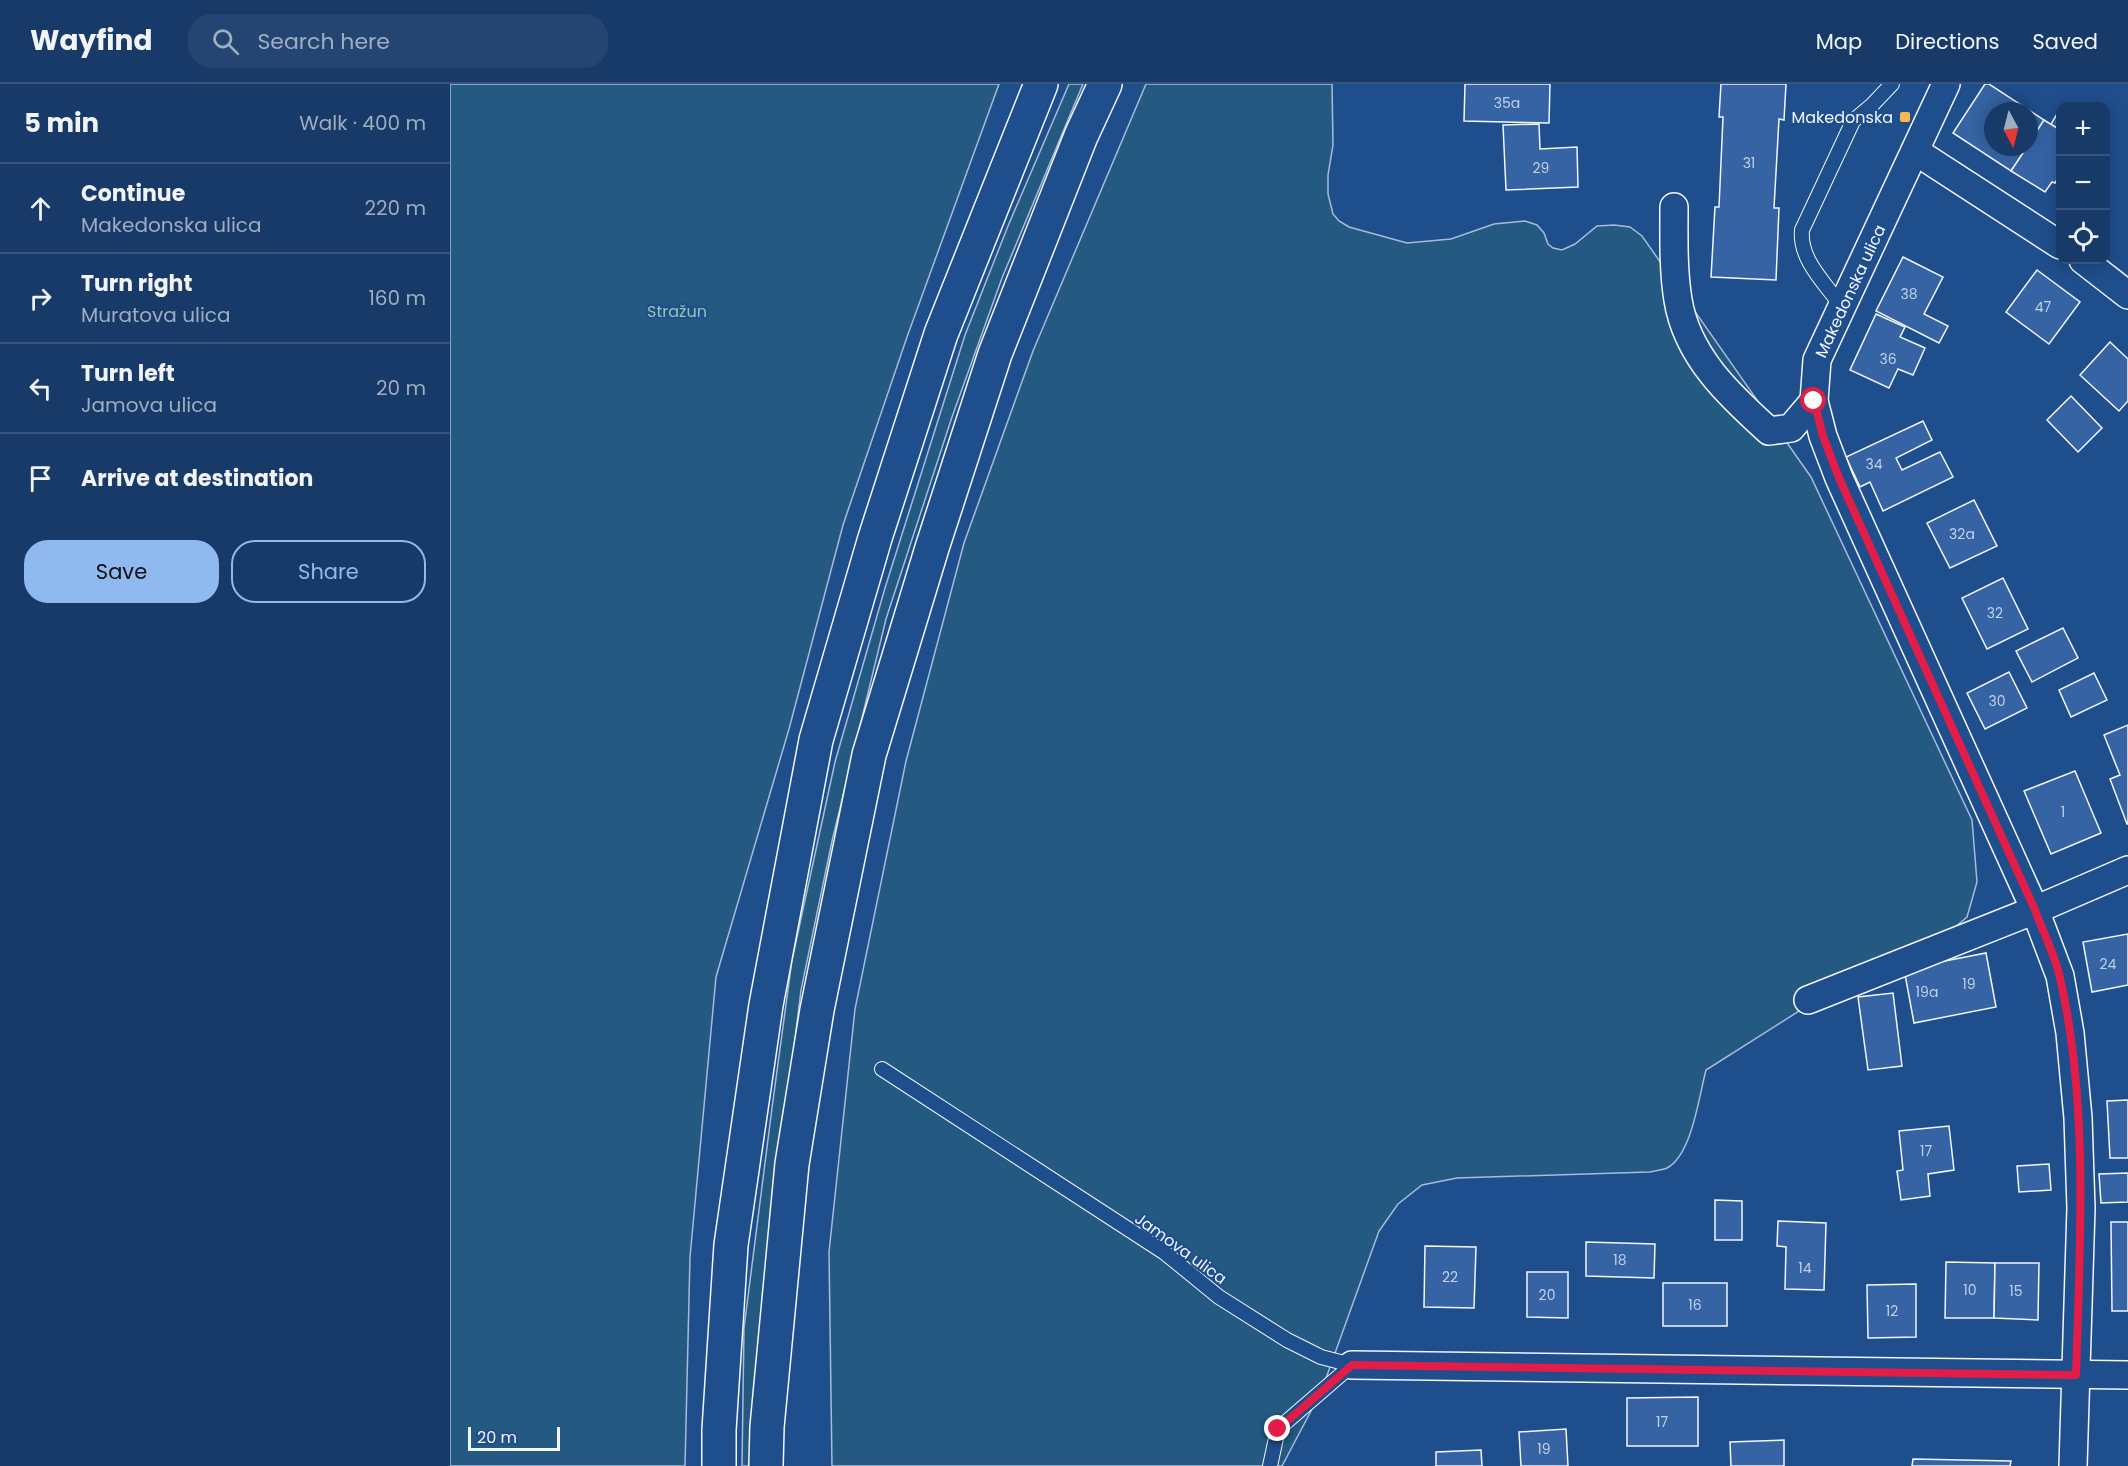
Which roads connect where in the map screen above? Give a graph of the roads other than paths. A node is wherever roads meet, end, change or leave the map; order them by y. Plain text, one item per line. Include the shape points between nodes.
1 (1041, 84) edge
2 (1105, 84) edge
3 (1892, 84) edge
4 (1942, 85) edge
5 (1915, 151) junction
6 (1674, 207) dead end
7 (2056, 242) edge
8 (2088, 264) edge
9 (2128, 296) edge
10 (1842, 307) junction
11 (1814, 401) junction
12 (2128, 870) edge
13 (2035, 910) junction
14 (1808, 1000) dead end
15 (882, 1069) dead end
16 (1352, 1365) junction
17 (2076, 1375) junction
18 (2128, 1375) edge
19 (719, 1466) edge
20 (766, 1466) edge
21 (1270, 1466) edge
22 (2073, 1466) edge

1 - 19 highway via 941,334 875,538 816,740 766,1005 731,1245
2 - 20 highway via 995,354 869,755 817,1011 792,1164
3 - 10 lane via 1853,121 1802,230 1808,260
4 - 5 street, Makedonska ulica
5 - 7 street
5 - 10 street, Makedonska ulica
6 - 11 street via 1678,303 1699,357 1731,398 1769,431 1791,428
8 - 9 street
10 - 11 street, Makedonska ulica via 1817,360
11 - 13 street, Makedonska ulica via 1839,478
12 - 13 street
13 - 14 street
13 - 17 street, Makedonska ulica via 2060,976 2078,1118 2081,1208
15 - 16 lane, Jamova ulica via 1165,1253 1219,1297 1287,1340 1321,1357
16 - 17 street
16 - 21 lane via 1278,1429
17 - 18 street
17 - 22 street, Makedonska ulica

